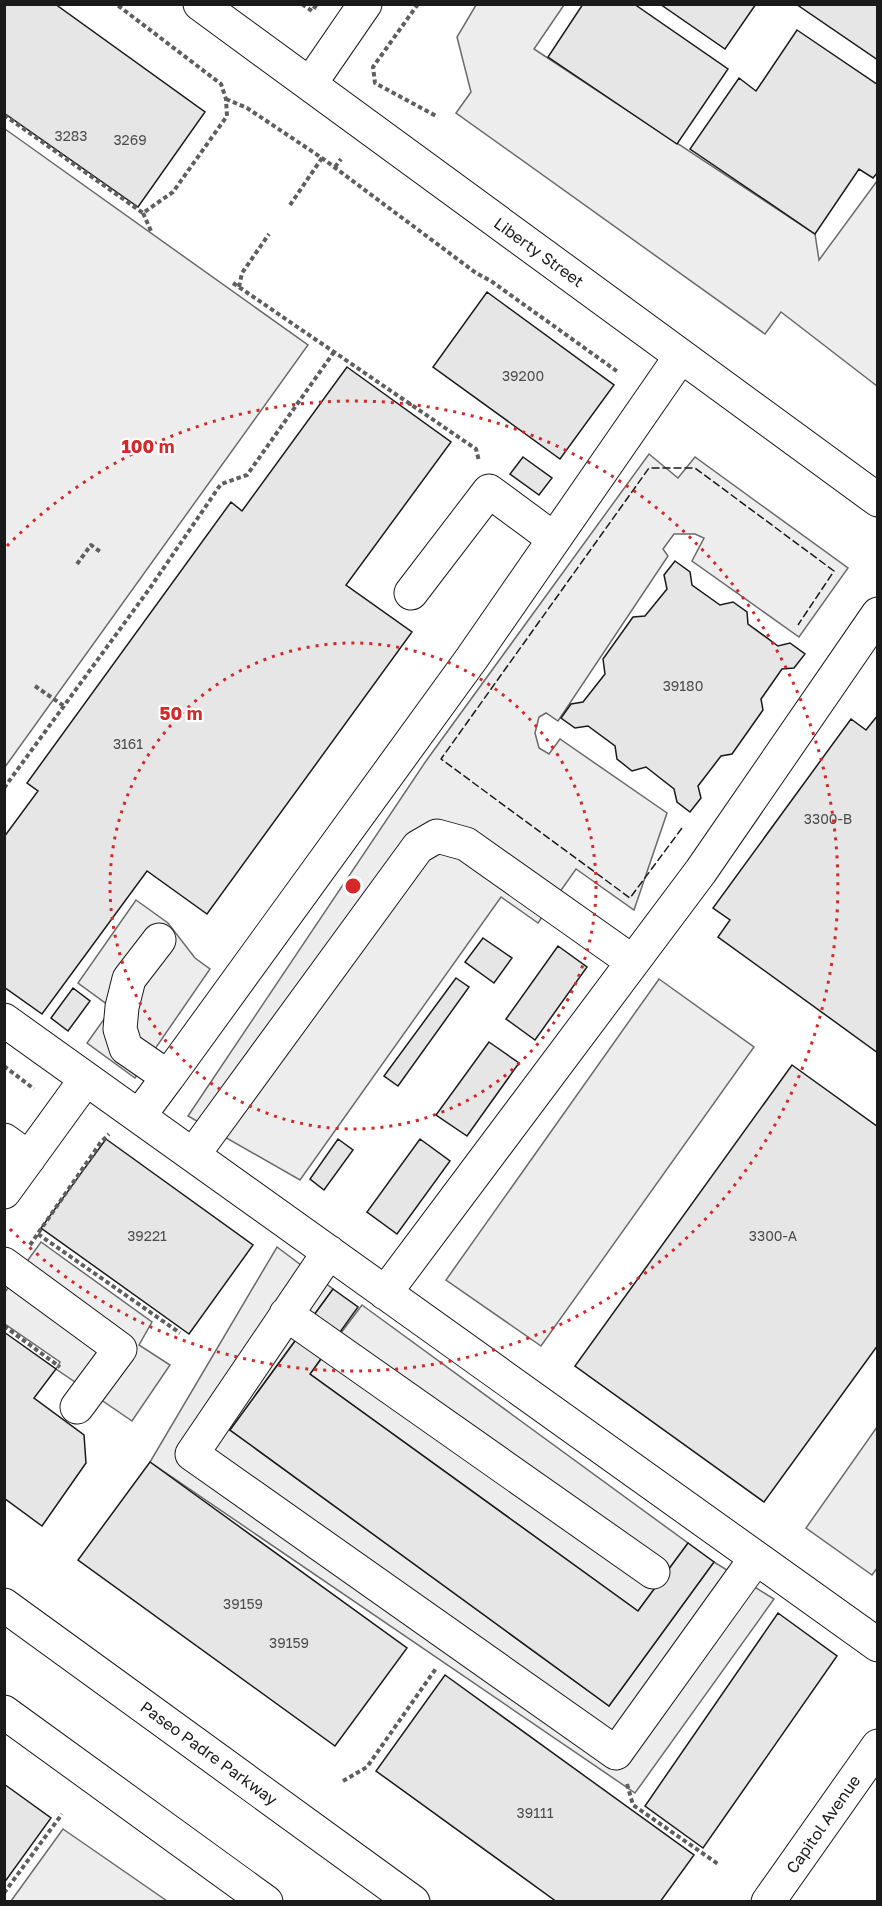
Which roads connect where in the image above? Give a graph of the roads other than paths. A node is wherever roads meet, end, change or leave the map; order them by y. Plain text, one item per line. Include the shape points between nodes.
1 (200, 4) edge
2 (365, 4) edge
3 (310, 84) junction
4 (681, 356) junction
5 (878, 500) edge
6 (554, 539) junction
7 (411, 593) dead end
8 (878, 614) edge
9 (159, 940) dead end
10 (633, 962) junction
11 (4, 1020) edge
12 (168, 1077) junction
13 (86, 1079) junction
14 (130, 1125) junction
15 (17, 1149) edge
16 (193, 1155) junction
17 (4, 1192) edge
18 (329, 1251) junction
19 (16, 1256) edge
20 (385, 1293) junction
21 (286, 1314) junction
22 (76, 1407) dead end
23 (756, 1558) junction
24 (653, 1572) dead end
25 (4, 1605) edge
26 (878, 1645) edge
27 (4, 1712) edge
28 (878, 1746) edge
29 (266, 1902) edge
30 (413, 1902) edge
31 (768, 1902) edge

1 - 3 street, Liberty Street
2 - 3 street
3 - 4 street, Liberty Street
4 - 5 street, Liberty Street
4 - 6 street
6 - 7 street via 489,490
6 - 12 street
8 - 10 street via 701,871
9 - 12 street via 129,979 120,1029 126,1048
10 - 16 street via 466,844 437,836 418,847
10 - 20 street
11 - 13 street
12 - 14 street
13 - 14 street
13 - 15 street
14 - 16 street
15 - 17 street
16 - 18 street
18 - 20 street
18 - 21 street
19 - 22 street via 120,1349
20 - 23 street
21 - 23 street via 192,1454 616,1753
21 - 24 street
23 - 26 street
25 - 30 street, Paseo Padre Parkway
27 - 29 street
28 - 31 street, Capitol Avenue

